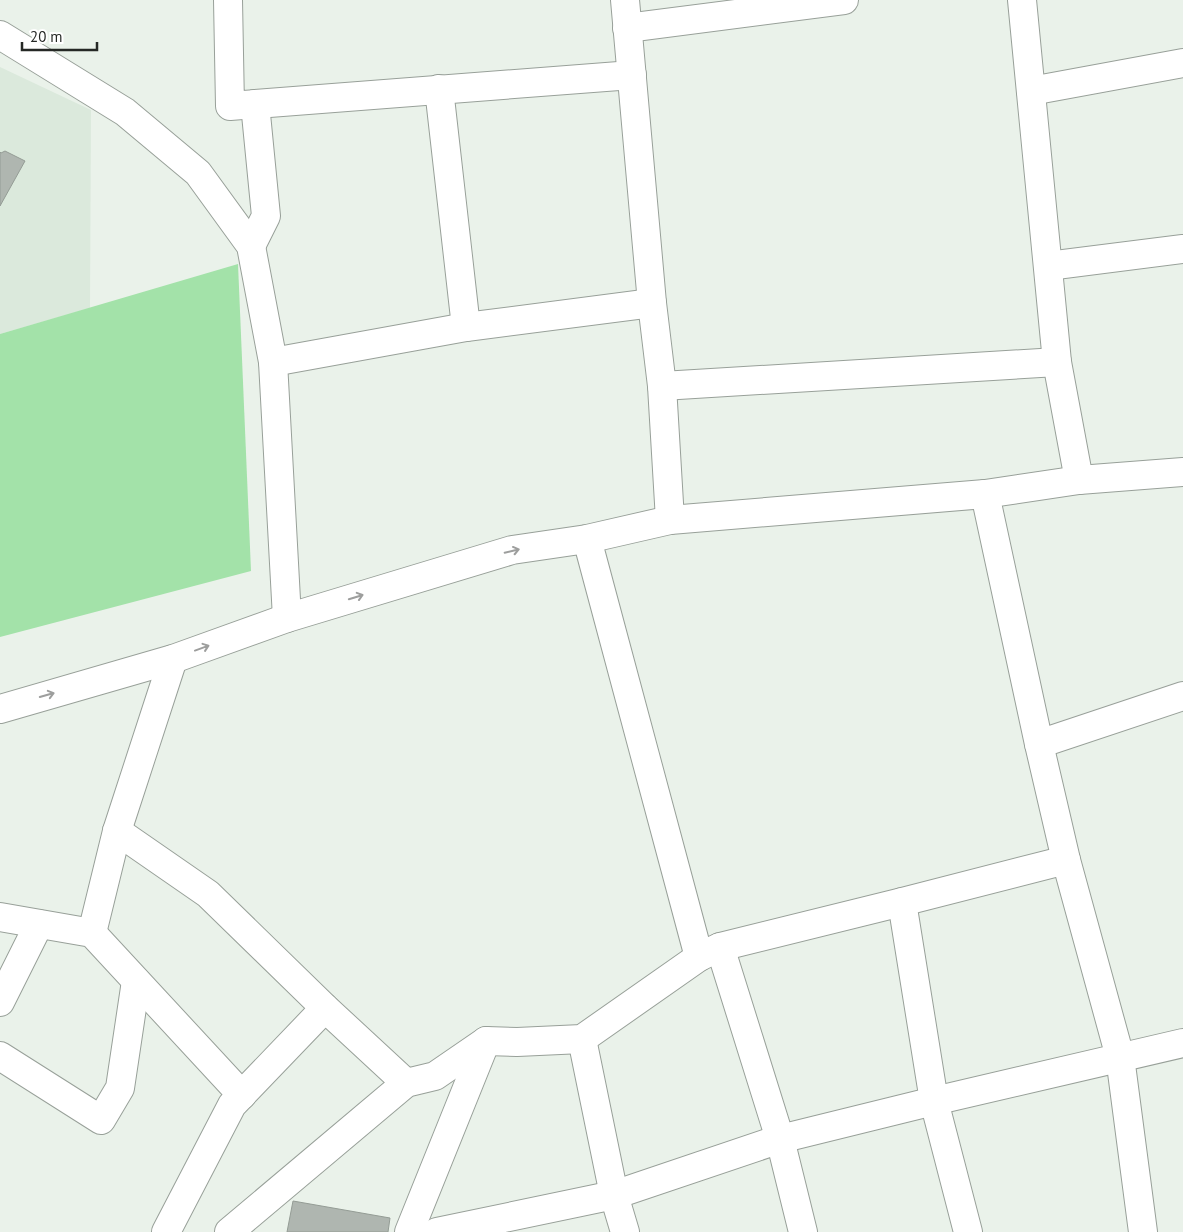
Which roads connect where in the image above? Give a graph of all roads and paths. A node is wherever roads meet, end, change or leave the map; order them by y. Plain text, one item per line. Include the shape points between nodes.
1 (228, 0) edge
2 (625, 0) edge
3 (844, 0) edge
4 (1022, 0) edge
5 (627, 28) junction
6 (0, 35) edge
7 (1183, 63) edge
8 (632, 75) junction
9 (438, 90) junction
10 (1031, 91) junction
11 (255, 104) junction
12 (251, 246) junction
13 (1183, 249) edge
14 (1048, 266) junction
15 (652, 303) junction
16 (466, 327) junction
17 (272, 362) junction
18 (1057, 362) junction
19 (662, 386) junction
20 (1183, 472) edge
21 (1079, 480) junction
22 (985, 494) junction
23 (670, 520) junction
24 (586, 539) junction
25 (287, 618) junction
26 (173, 659) junction
27 (1183, 696) edge
28 (0, 709) edge
29 (1040, 744) junction
30 (117, 831) junction
31 (1066, 860) junction
32 (902, 902) junction
33 (0, 917) edge
34 (39, 924) junction
35 (92, 933) junction
36 (710, 952) junction
37 (136, 981) junction
38 (0, 1002) edge
39 (325, 1008) junction
40 (582, 1039) junction
41 (486, 1041) junction
42 (1183, 1043) edge
43 (0, 1056) edge
44 (1120, 1057) junction
45 (406, 1083) junction
46 (242, 1095) junction
47 (934, 1100) junction
48 (780, 1139) junction
49 (614, 1195) junction
50 (166, 1232) edge
51 (229, 1232) edge
52 (409, 1232) edge
53 (437, 1232) edge
54 (625, 1232) edge
55 (803, 1232) edge
56 (968, 1232) edge
57 (1143, 1232) edge

1 - 11 street via 230,106
2 - 5 street
3 - 5 street
4 - 10 street
5 - 8 street
6 - 12 street via 125,112 198,173
7 - 10 street
8 - 9 street
8 - 15 street
9 - 11 street
9 - 16 street
10 - 14 street
11 - 12 street via 266,216
12 - 17 street
13 - 14 street
14 - 18 street
15 - 16 street
15 - 19 street
16 - 17 street
17 - 25 street
18 - 19 street
18 - 21 street
19 - 23 street
20 - 21 street
21 - 22 street
22 - 23 street
22 - 29 street
23 - 24 street
25 -> 24 street via 512,550
24 - 36 street
26 -> 25 street
28 -> 26 street
26 - 30 street
27 - 29 street
29 - 31 street
30 - 35 street
30 - 39 street via 208,894
31 - 32 street
31 - 44 street
32 - 36 street
32 - 47 street
33 - 34 street
34 - 35 street
34 - 38 street
35 - 37 street
36 - 40 street
36 - 48 street
37 - 43 street via 120,1088 101,1120
37 - 46 street
39 - 45 street
39 - 46 street
40 - 41 street
40 - 49 street
41 - 45 street via 435,1076
41 - 52 street
42 - 44 street
44 - 47 street
44 - 57 street
45 - 51 street
46 - 50 street via 232,1105
47 - 48 street
47 - 56 street
48 - 49 street
48 - 55 street
49 - 53 street
49 - 54 street

